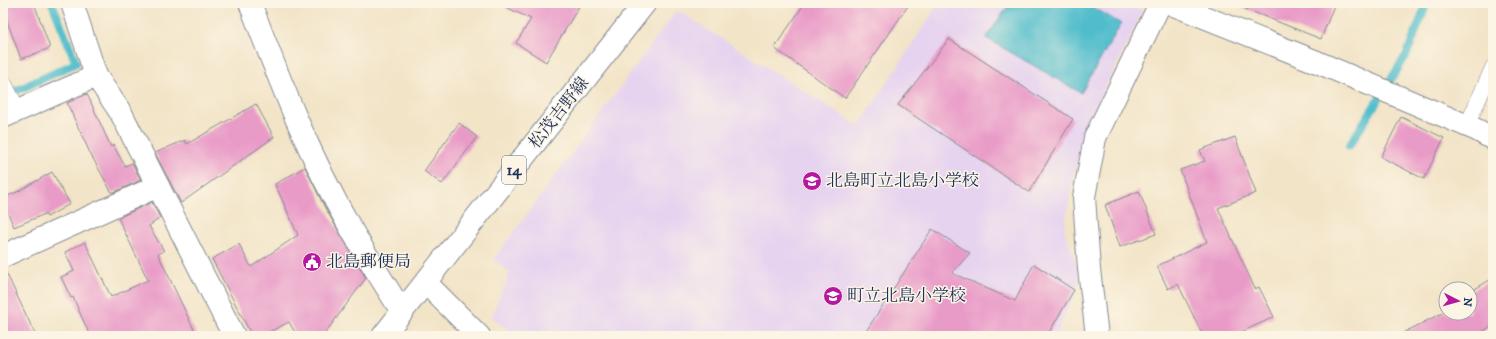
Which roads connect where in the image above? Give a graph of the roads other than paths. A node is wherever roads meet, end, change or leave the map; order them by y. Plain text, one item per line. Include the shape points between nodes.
1 (72, 3) edge
2 (250, 3) edge
3 (645, 3) edge
4 (1159, 3) edge
5 (1169, 3) edge
6 (1493, 67) edge
7 (96, 76) junction
8 (3, 81) edge
9 (11, 114) edge
10 (1467, 125) junction
11 (1493, 139) edge
12 (158, 186) junction
13 (3, 256) edge
14 (426, 283) junction
15 (402, 312) junction
16 (234, 336) edge
17 (384, 336) edge
18 (479, 336) edge
19 (1097, 336) edge

1 - 7 street
2 - 15 street via 285,95 312,154 349,227
3 - 14 street, 松茂吉野線 / 14
4 - 19 street via 1095,138 1084,197
5 - 10 street
6 - 10 lane
7 - 9 street
7 - 12 street via 120,113
8 - 9 lane
10 - 11 street
12 - 13 street
12 - 16 street
14 - 15 street, 松茂吉野線 / 14
14 - 18 street
15 - 17 street, 松茂吉野線 / 14

